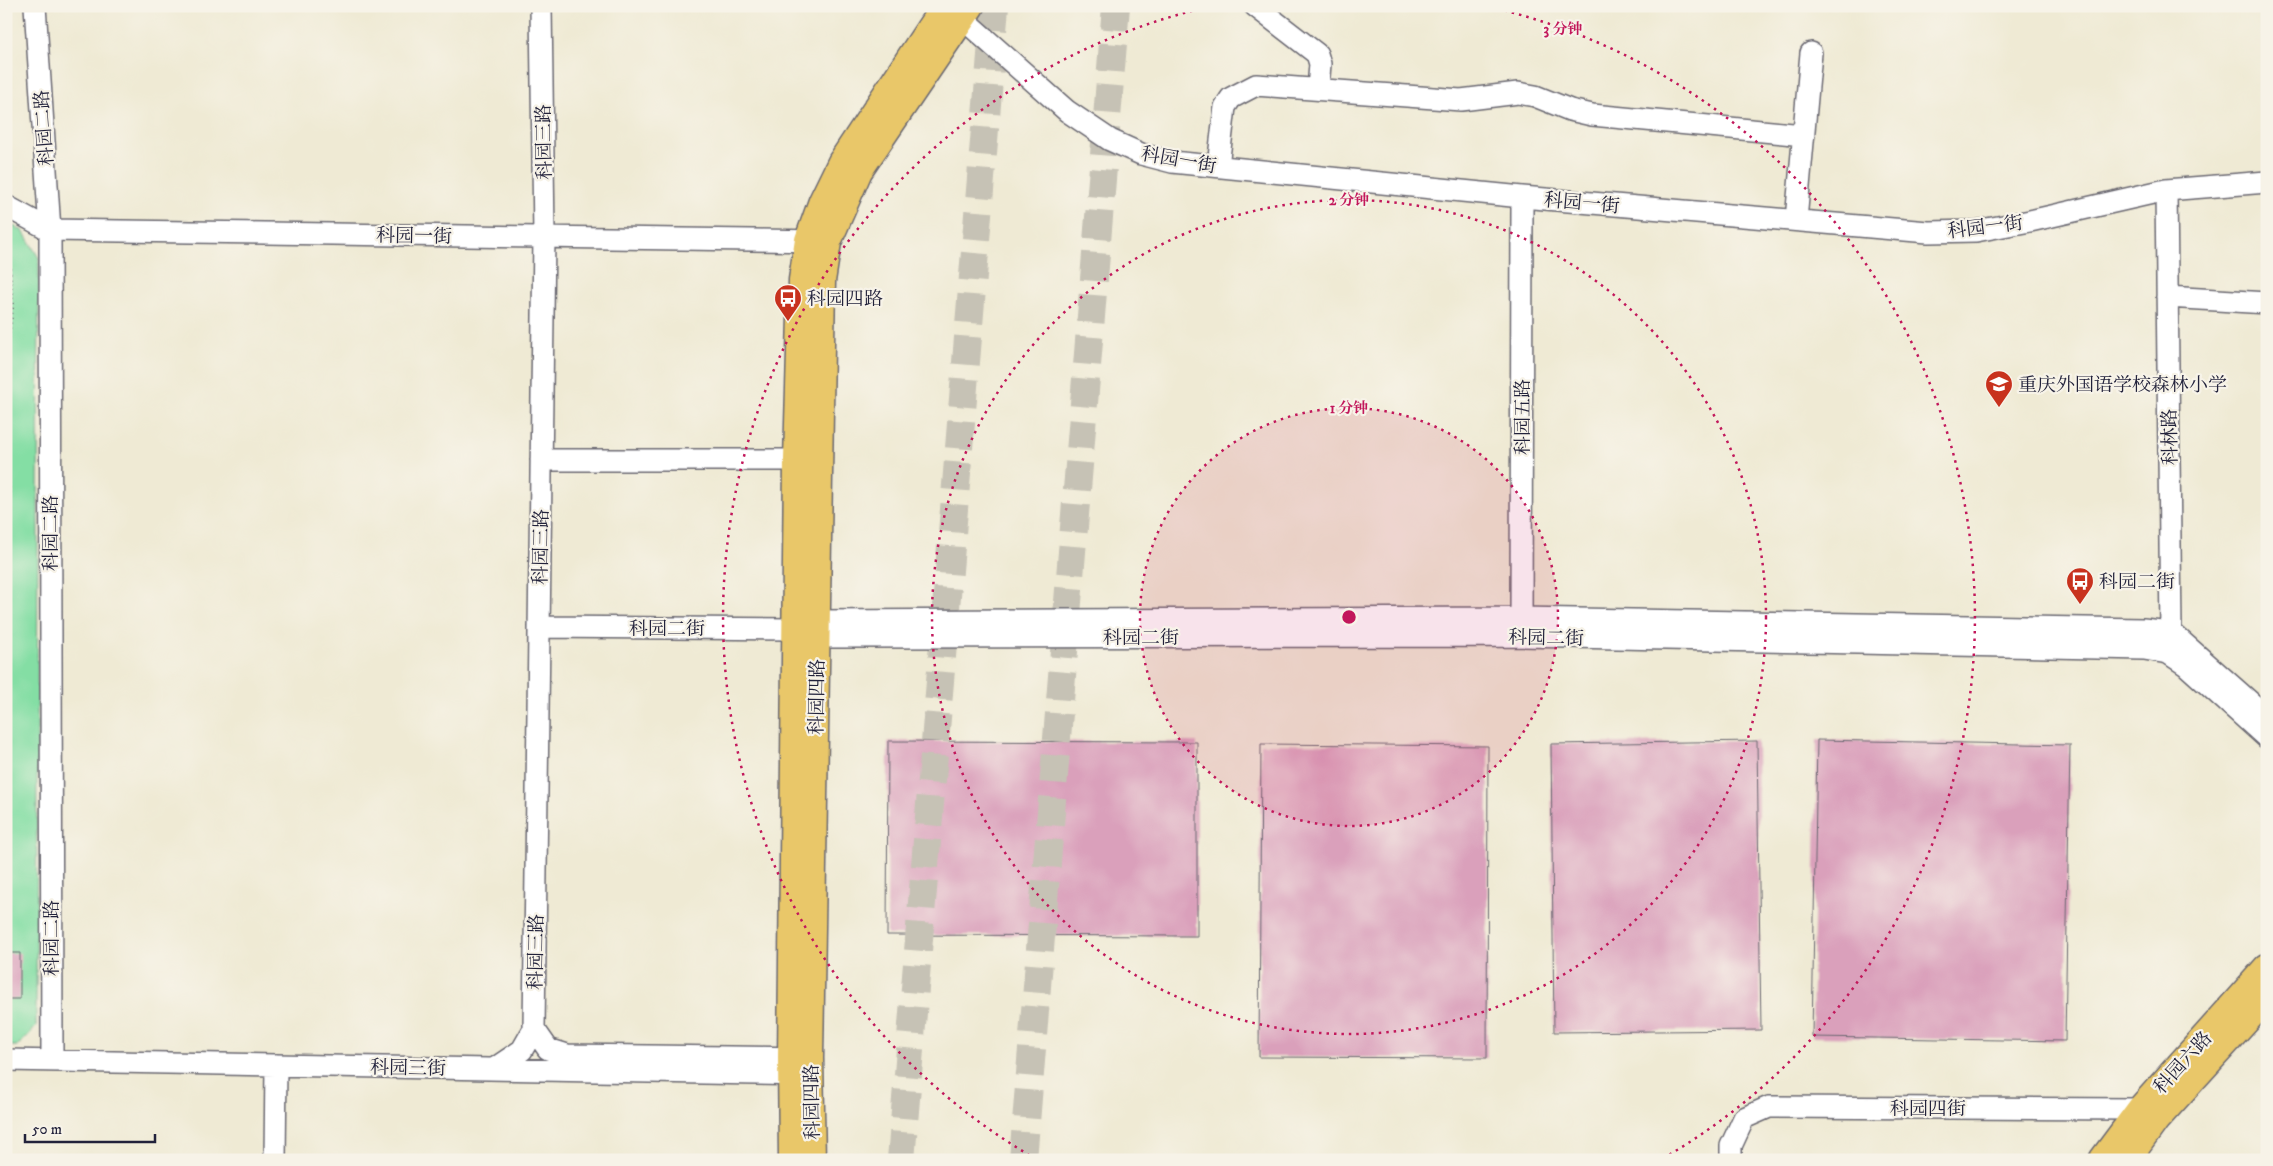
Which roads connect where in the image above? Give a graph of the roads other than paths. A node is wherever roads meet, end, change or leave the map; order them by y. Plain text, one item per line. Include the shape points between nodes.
1 (34, 6) edge
2 (541, 6) edge
3 (1255, 6) edge
4 (959, 10) edge
5 (1811, 53) dead end
6 (1318, 90) junction
7 (1804, 135) junction
8 (1218, 166) junction
9 (2267, 182) edge
10 (2166, 190) junction
11 (1522, 197) junction
12 (6, 206) edge
13 (1796, 220) junction
14 (50, 230) junction
15 (544, 237) junction
16 (818, 241) junction
17 (2167, 297) junction
18 (2267, 303) edge
19 (541, 460) junction
20 (797, 460) junction
21 (539, 627) junction
22 (1521, 627) junction
23 (810, 629) junction
24 (2171, 632) junction
25 (2168, 654) junction
26 (2267, 717) edge
27 (2267, 738) edge
28 (2267, 968) edge
29 (2267, 998) edge
30 (534, 1029) junction
31 (6, 1060) edge
32 (52, 1060) junction
33 (276, 1065) junction
34 (801, 1066) junction
35 (494, 1069) junction
36 (2148, 1115) junction
37 (275, 1160) edge
38 (792, 1160) edge
39 (812, 1160) edge
40 (1731, 1160) edge
41 (2102, 1160) edge
42 (2127, 1160) edge

1 - 14 street, 科园二路
2 - 15 street, 科园三路
3 - 6 street via 1317,54 1320,64
4 - 8 street, 科园一街 via 1067,111 1110,140 1156,158
4 - 16 main road, 科园四路 via 841,162 822,201
5 - 7 street
6 - 7 street via 1461,100 1518,93 1592,116
6 - 8 street via 1256,85 1230,98 1225,107
7 - 13 street
8 - 11 street, 科园一街
9 - 10 street, 科园一街
10 - 13 street, 科园一街 via 1976,231 1928,232
10 - 17 street, 科林路
11 - 13 street, 科园一街
11 - 22 street, 科园五路
12 - 14 street, 科园一街
14 - 15 street, 科园一街
14 - 32 street, 科园二路
15 - 16 street, 科园一街
15 - 19 street, 科园三路
16 - 20 main road, 科园四路 via 802,280
16 - 23 main road, 科园四路 via 822,281
17 - 18 street
17 - 24 street, 科林路
19 - 20 street
19 - 21 street, 科园三路
20 - 23 main road, 科园四路
21 - 23 street, 科园二街
21 - 30 street, 科园三路
22 - 23 street, 科园二街
22 - 24 street, 科园二街 via 2143,629
22 - 25 street, 科园二街 via 2144,649
23 - 34 main road, 科园四路
24 - 25 street, 科林路
24 - 26 street
25 - 27 street, 科园二街 via 2186,665
28 - 36 main road, 科园六路
29 - 36 main road, 科园六路
30 - 34 street via 548,1049 567,1055
30 - 35 street, 科园三路 via 522,1050
31 - 32 street, 科园三街
32 - 33 street, 科园三街
33 - 35 street, 科园三街
33 - 37 street
34 - 35 street, 科园三街
34 - 38 main road, 科园四路
34 - 39 main road, 科园四路
36 - 40 street, 科园四街 via 1768,1106 1744,1118 1731,1146
36 - 41 main road, 科园六路
36 - 42 main road, 科园六路

